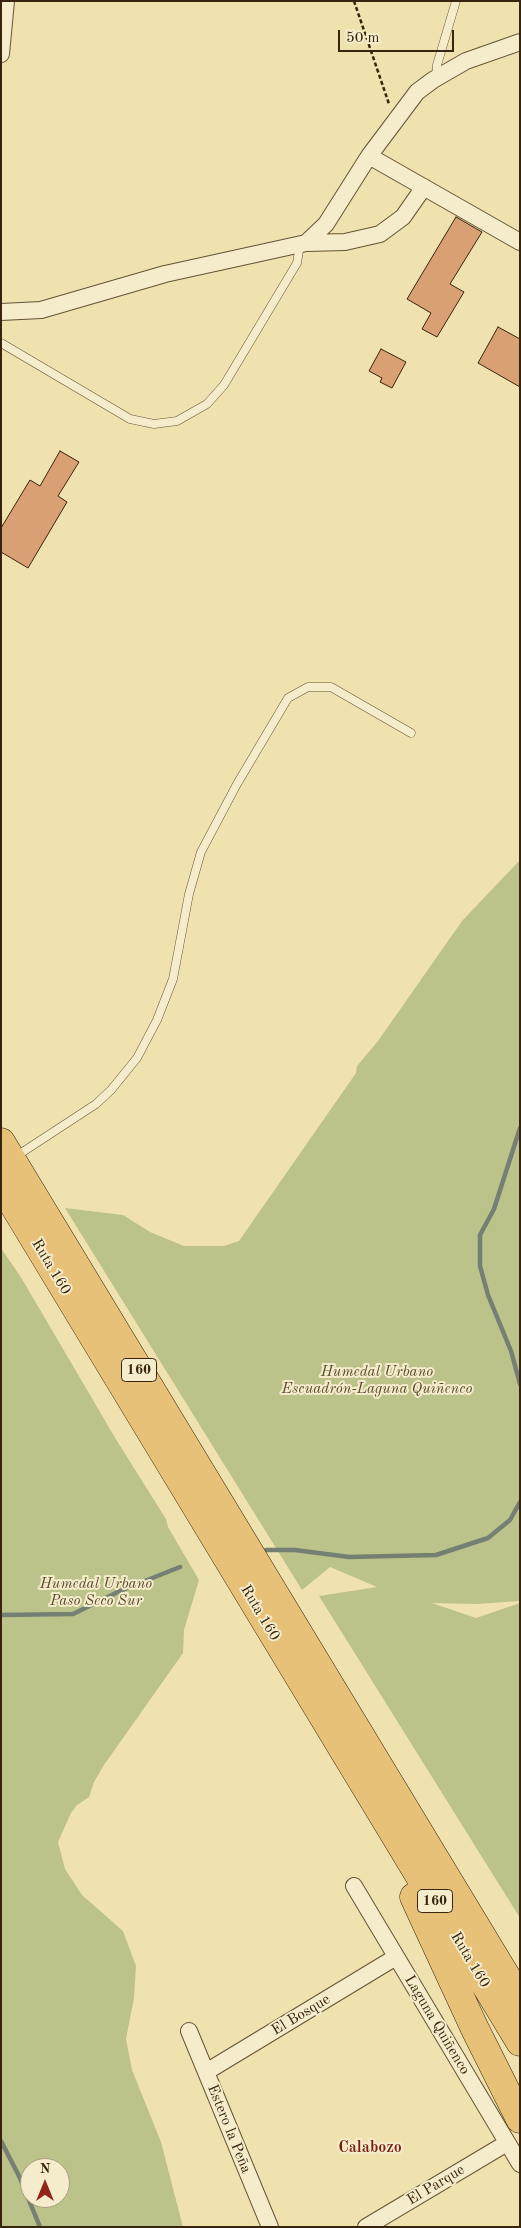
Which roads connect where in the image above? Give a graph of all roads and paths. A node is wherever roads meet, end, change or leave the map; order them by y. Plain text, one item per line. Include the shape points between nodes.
1 (6, 1) edge
2 (354, 1) edge
3 (456, 1) edge
4 (3, 22) edge
5 (520, 42) edge
6 (1, 54) edge
7 (436, 78) junction
8 (394, 122) junction
9 (369, 156) junction
10 (424, 187) junction
11 (520, 242) edge
12 (303, 243) junction
13 (1, 312) edge
14 (1, 343) edge
15 (411, 733) dead end
16 (6, 1150) edge
17 (1, 1184) edge
18 (350, 1760) junction
19 (404, 1806) junction
20 (354, 1886) dead end
21 (396, 1958) junction
22 (520, 1963) edge
23 (520, 1999) edge
24 (189, 2031) dead end
25 (520, 2042) edge
26 (206, 2072) junction
27 (520, 2118) edge
28 (507, 2143) junction
29 (520, 2164) edge
30 (270, 2227) edge
31 (366, 2227) edge

1 - 4 street
2 - 8 path
3 - 7 lane
4 - 6 street
5 - 7 street via 466,60
7 - 8 street via 417,92
8 - 9 street
9 - 10 street
9 - 12 street via 326,224
10 - 11 street
10 - 12 street via 403,217 380,234 345,242
12 - 13 street via 165,274 41,310
12 - 14 lane via 297,263 224,385 207,404 177,421 154,424 130,419
15 - 16 lane via 332,687 308,686 288,698 236,784 201,852 189,894 173,979 137,1058 96,1104
16 - 19 highway, Ruta 160 / 160
17 - 18 highway, Ruta 160 / 160
18 - 25 highway, Ruta 160 / 160
18 - 27 highway via 479,2038
19 - 22 highway
19 - 23 highway, Ruta 160 / 160
20 - 21 street, Laguna Quiñenco
21 - 26 street, El Bosque
21 - 28 street, Laguna Quiñenco
24 - 26 street, Estero la Peña
26 - 30 street, Estero la Peña
28 - 29 street, Laguna Quiñenco
28 - 31 street, El Parque

